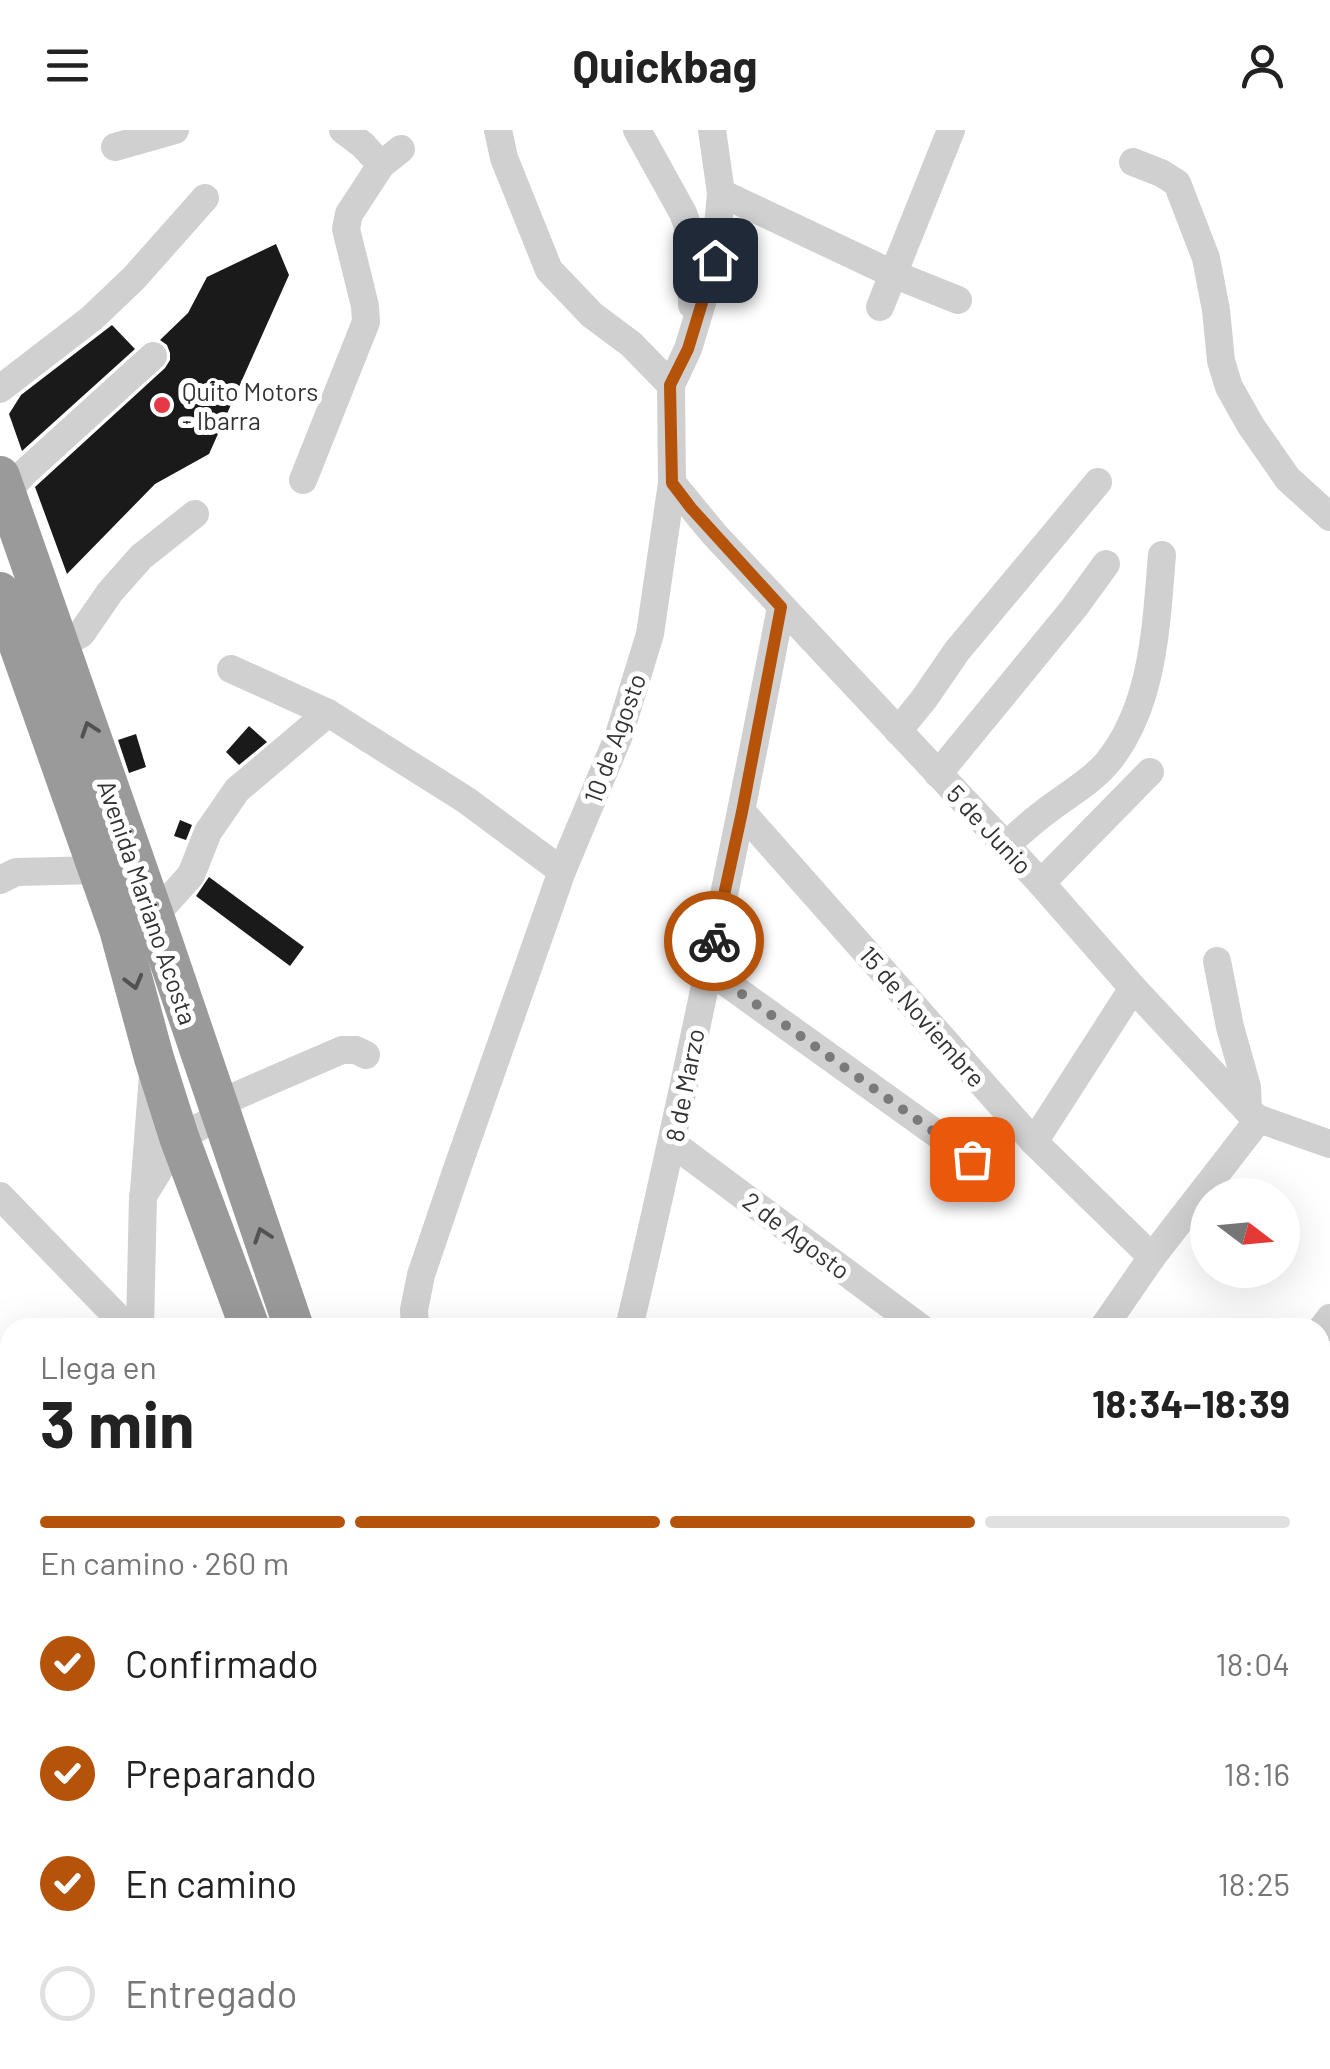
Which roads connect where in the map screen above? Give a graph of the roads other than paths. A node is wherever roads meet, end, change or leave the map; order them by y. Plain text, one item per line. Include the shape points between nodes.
1 (175, 130) edge
2 (342, 130) edge
3 (498, 130) edge
4 (638, 130) edge
5 (712, 130) edge
6 (951, 130) edge
7 (115, 147) dead end
8 (1133, 162) dead end
9 (721, 193) junction
10 (204, 198) dead end
11 (892, 274) junction
12 (958, 300) dead end
13 (880, 307) dead end
14 (692, 334) junction
15 (154, 356) dead end
16 (670, 385) junction
17 (0, 389) edge
18 (304, 480) dead end
19 (1098, 482) dead end
20 (672, 483) junction
21 (3, 484) edge
22 (195, 514) dead end
23 (1330, 517) edge
24 (1162, 556) dead end
25 (1106, 564) dead end
26 (2, 602) edge
27 (781, 607) junction
28 (59, 646) junction
29 (231, 668) dead end
30 (328, 713) junction
31 (898, 731) junction
32 (1150, 772) dead end
33 (938, 774) junction
34 (742, 812) junction
35 (1005, 846) junction
36 (98, 870) junction
37 (562, 870) junction
38 (0, 880) edge
39 (1041, 883) junction
40 (136, 922) junction
41 (1217, 961) dead end
42 (707, 969) junction
43 (1133, 988) junction
44 (366, 1055) dead end
45 (154, 1058) junction
46 (220, 1110) junction
47 (1254, 1115) junction
48 (179, 1138) junction
49 (1034, 1142) junction
50 (672, 1143) junction
51 (1330, 1144) edge
52 (1001, 1180) dead end
53 (0, 1196) edge
54 (144, 1196) junction
55 (1152, 1256) junction
56 (118, 1318) edge
57 (140, 1318) edge
58 (246, 1318) edge
59 (291, 1318) edge
60 (414, 1318) edge
61 (631, 1318) edge
62 (908, 1318) edge
63 (1111, 1318) edge

1 - 7 street
2 - 18 street via 391,157 349,214 346,228 366,322
3 - 16 street via 549,270
4 - 14 street via 691,235
5 - 9 street, 10 de Agosto
6 - 11 street
8 - 23 street via 1177,183 1206,258 1228,387 1288,479
9 - 11 street
9 - 14 street, 10 de Agosto via 715,260
10 - 17 street via 134,278
11 - 12 street
11 - 13 street
14 - 16 street, 10 de Agosto
15 - 21 street via 24,474
16 - 20 street, 10 de Agosto
19 - 31 street
20 - 27 street, 5 de Junio
20 - 37 street, 10 de Agosto via 650,634 619,735
21 - 28 highway, Avenida Mariano Acosta
22 - 28 street via 131,568 82,634
24 - 35 street via 1142,698 1124,736 1106,764
25 - 33 street
26 - 36 highway, Avenida Mariano Acosta
27 - 31 street, 5 de Junio
27 - 34 street, 8 de Marzo
40 -> 28 highway, Avenida Mariano Acosta
29 - 30 street
30 - 37 street
30 - 40 street via 237,790 208,832 191,875
31 - 33 street, 5 de Junio
32 - 39 street
33 - 35 street, 5 de Junio
34 - 42 street, 8 de Marzo
34 - 49 street, 15 de Noviembre
35 - 39 street, 5 de Junio
36 - 38 street via 16,872
36 - 40 highway, Avenida Mariano Acosta
37 - 60 street, 10 de Agosto via 422,1275
39 - 43 street, 5 de Junio
40 -> 45 highway, Avenida Mariano Acosta
40 - 46 highway, Avenida Mariano Acosta
41 - 47 street
42 - 50 street, 8 de Marzo
42 - 52 street
43 - 47 street, 5 de Junio
43 - 49 street
44 - 46 street via 342,1050
45 - 48 highway, Avenida Mariano Acosta
45 - 54 street
46 - 48 street
59 -> 46 highway, Avenida Mariano Acosta
47 - 51 street, 5 de Junio
47 - 55 street
48 - 54 street
48 - 58 highway, Avenida Mariano Acosta
49 - 55 street, 15 de Noviembre
50 - 61 street, 8 de Marzo
50 - 62 street, 2 de Agosto
53 - 56 street
54 - 57 street
55 - 63 street

